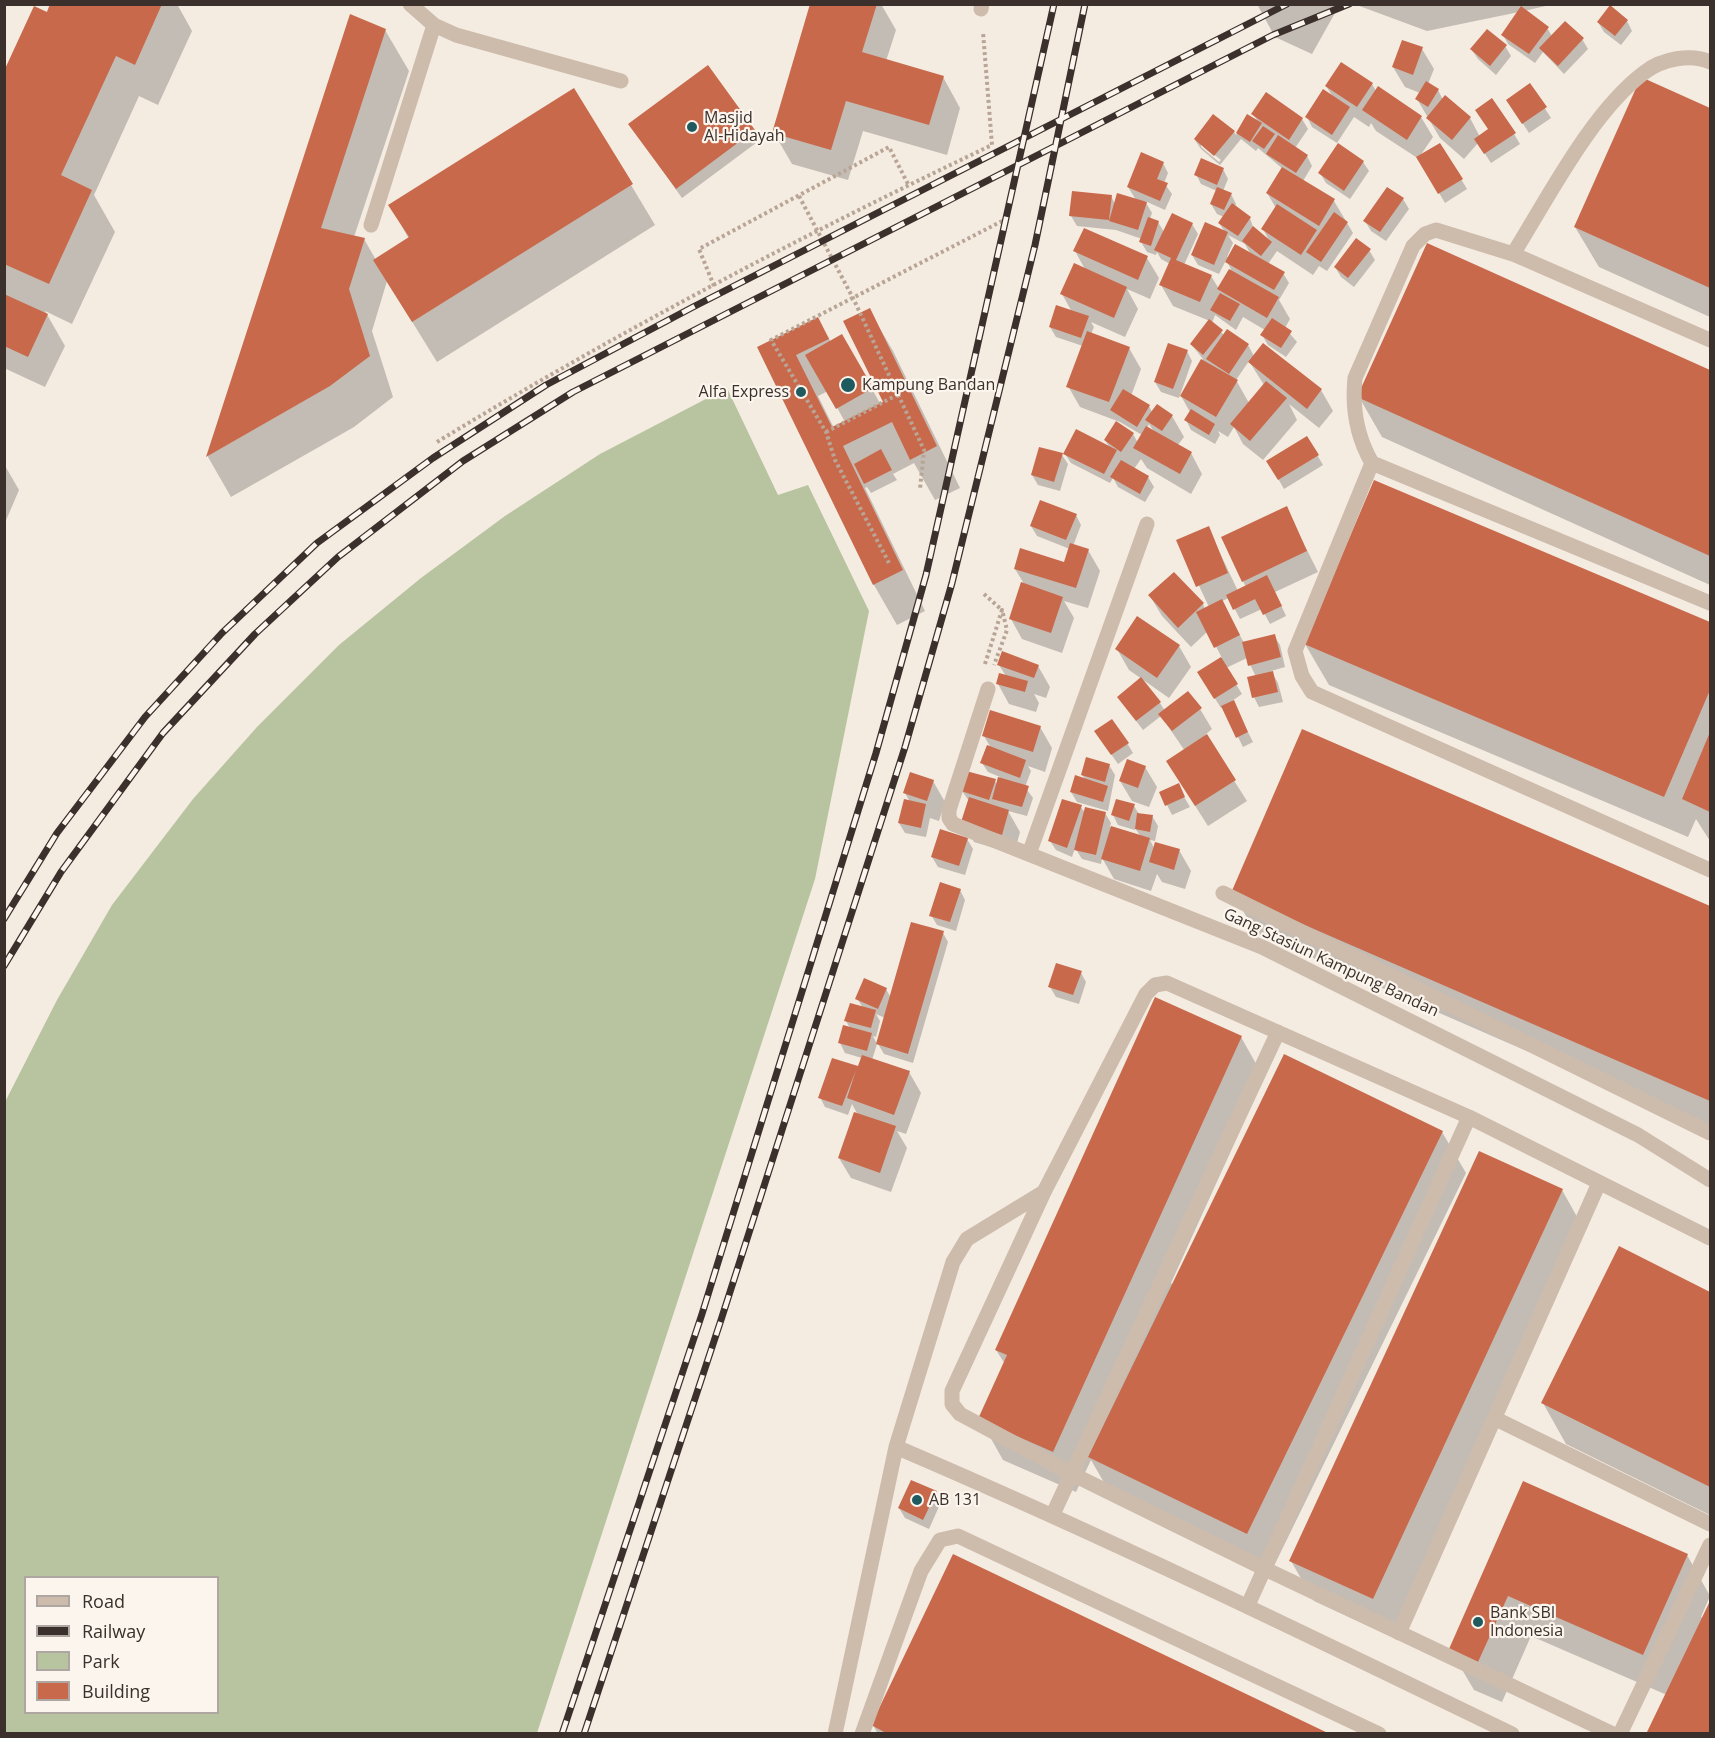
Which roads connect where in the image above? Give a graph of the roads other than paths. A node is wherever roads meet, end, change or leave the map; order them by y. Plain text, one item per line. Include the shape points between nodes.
1 (410, 4) edge
2 (434, 25) junction
3 (1710, 62) edge
4 (621, 81) dead end
5 (370, 225) dead end
6 (1513, 254) junction
7 (1710, 340) edge
8 (1372, 463) junction
9 (1148, 524) dead end
10 (1710, 603) edge
11 (988, 689) road end
12 (1029, 854) junction
13 (1710, 870) edge
14 (1223, 893) dead end
15 (1278, 1032) junction
16 (1469, 1117) junction
17 (1710, 1133) edge
18 (1710, 1180) edge
19 (1599, 1183) junction
20 (1044, 1192) junction
21 (1710, 1238) edge
22 (1494, 1418) junction
23 (896, 1447) junction
24 (1072, 1474) junction
25 (1053, 1514) junction
26 (1710, 1524) edge
27 (1710, 1545) edge
28 (1263, 1568) junction
29 (1248, 1605) junction
30 (1399, 1633) junction
31 (1512, 1733) edge
32 (835, 1734) edge
33 (862, 1734) edge
34 (1379, 1734) edge
35 (1613, 1734) edge
36 (1620, 1734) edge

1 - 2 street
2 - 4 street via 456,35
2 - 5 street
3 - 6 street via 1703,58 1665,61 1645,71 1605,111
6 - 7 street
6 - 8 street via 1436,230 1413,246 1355,378 1356,417
8 - 10 street
8 - 13 street via 1295,651 1302,676 1312,692
9 - 12 street
11 - 12 street, Gang Stasiun Kampung Bandan via 949,819 962,829
12 - 18 street, Gang Stasiun Kampung Bandan via 1262,946 1638,1135
14 - 17 street
15 - 16 street
15 - 20 street via 1167,983 1155,985 1146,994
15 - 24 street
16 - 19 street
16 - 28 street
19 - 21 street
19 - 22 street
20 - 23 street via 967,1239 958,1249
20 - 24 street via 952,1392 952,1404 960,1414
22 - 26 street
22 - 30 street
23 - 25 street
23 - 32 street
24 - 25 street
24 - 28 street
25 - 29 street
27 - 36 street
28 - 29 street
28 - 30 street
29 - 31 street
30 - 35 street
33 - 34 street via 921,1571 940,1540 958,1536

